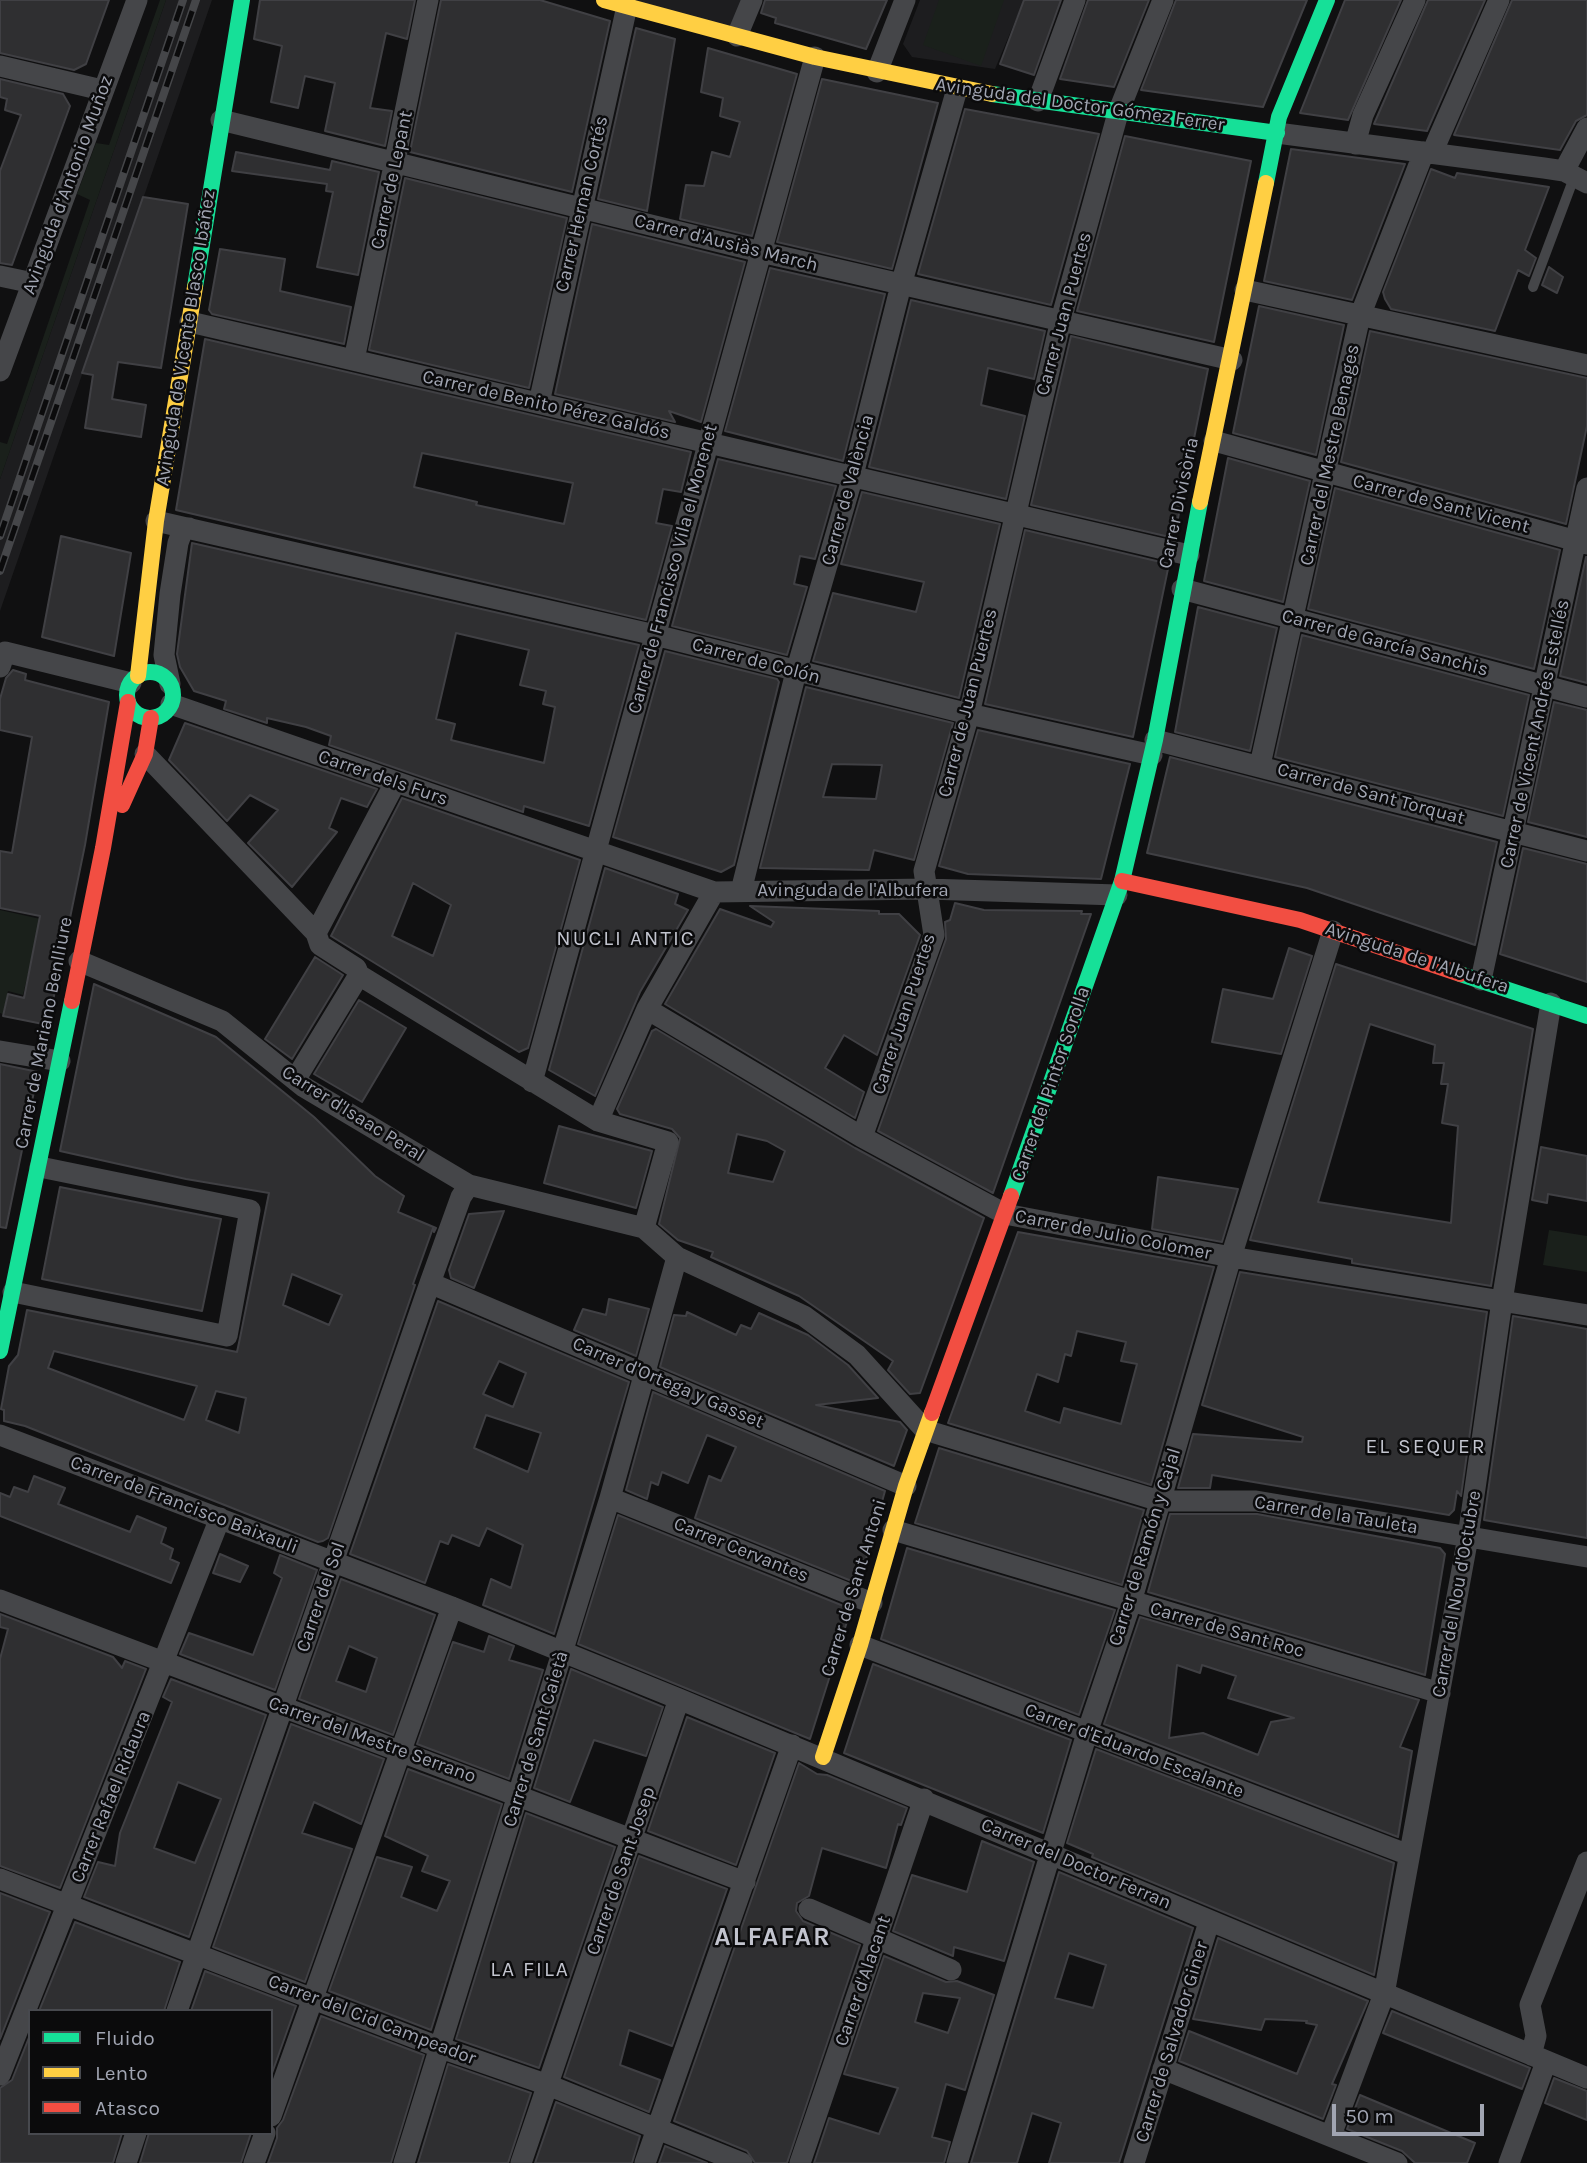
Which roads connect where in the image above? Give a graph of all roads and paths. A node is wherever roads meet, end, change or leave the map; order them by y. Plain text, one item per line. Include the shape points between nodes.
1 (137, 0) edge
2 (242, 0) edge
3 (428, 0) edge
4 (605, 0) edge
5 (752, 0) edge
6 (905, 0) edge
7 (1075, 0) edge
8 (1163, 0) edge
9 (1327, 0) edge
10 (1415, 0) edge
11 (1499, 0) edge
12 (627, 6) junction
13 (737, 36) junction
14 (815, 57) junction
15 (0, 66) edge
16 (877, 72) junction
17 (957, 89) junction
18 (103, 90) junction
19 (1038, 101) junction
20 (1118, 113) junction
21 (221, 120) junction
22 (1587, 128) edge
23 (1277, 134) junction
24 (1355, 144) junction
25 (1428, 153) junction
26 (395, 163) junction
27 (1575, 177) edge
28 (580, 207) junction
29 (761, 252) junction
30 (0, 275) edge
31 (33, 283) junction
32 (901, 285) junction
33 (1533, 287) dead end
34 (1245, 290) junction
35 (1360, 316) junction
36 (1061, 320) junction
37 (190, 322) junction
38 (354, 360) junction
39 (1232, 360) junction
40 (1587, 365) edge
41 (0, 371) edge
42 (539, 403) junction
43 (1214, 441) junction
44 (707, 443) junction
45 (1327, 472) junction
46 (852, 479) junction
47 (1587, 488) edge
48 (1014, 516) junction
49 (156, 521) junction
50 (189, 528) junction
51 (1582, 543) edge
52 (1189, 555) junction
53 (1182, 589) junction
54 (1293, 618) junction
55 (655, 635) junction
56 (2, 660) edge
57 (796, 672) junction
58 (1545, 686) junction
59 (132, 687) junction
60 (170, 694) junction
61 (1587, 697) edge
62 (969, 714) junction
63 (151, 718) junction
64 (1153, 747) junction
65 (145, 754) junction
66 (1260, 765) junction
67 (395, 783) junction
68 (1514, 831) junction
69 (103, 848) junction
70 (596, 850) junction
71 (1587, 851) edge
72 (1120, 888) junction
73 (927, 889) junction
74 (741, 891) junction
75 (714, 892) junction
76 (1333, 931) junction
77 (316, 933) junction
78 (79, 961) junction
79 (359, 975) junction
80 (1481, 979) junction
81 (1551, 1003) junction
82 (647, 1009) junction
83 (1587, 1016) edge
84 (0, 1051) edge
85 (60, 1061) junction
86 (295, 1080) junction
87 (532, 1082) junction
88 (598, 1121) junction
89 (862, 1137) junction
90 (40, 1167) junction
91 (469, 1185) junction
92 (1005, 1214) junction
93 (644, 1227) junction
94 (10, 1252) edge
95 (677, 1256) junction
96 (1231, 1257) junction
97 (430, 1283) junction
98 (13, 1292) junction
99 (1502, 1301) junction
100 (1587, 1315) edge
101 (0, 1351) edge
102 (647, 1373) junction
103 (925, 1430) junction
104 (0, 1435) edge
105 (906, 1486) junction
106 (610, 1498) junction
107 (1160, 1501) junction
108 (220, 1518) junction
109 (893, 1530) junction
110 (1468, 1537) junction
111 (1587, 1556) edge
112 (334, 1562) junction
113 (0, 1600) edge
114 (1130, 1602) junction
115 (872, 1603) junction
116 (452, 1607) junction
117 (860, 1645) junction
118 (563, 1653) junction
119 (165, 1662) junction
120 (1440, 1693) junction
121 (679, 1699) junction
122 (283, 1707) junction
123 (1087, 1733) junction
124 (792, 1745) junction
125 (398, 1751) junction
126 (823, 1757) junction
127 (518, 1794) junction
128 (924, 1799) junction
129 (632, 1838) junction
130 (1052, 1854) junction
131 (1409, 1855) junction
132 (1587, 1861) edge
133 (0, 1879) edge
134 (744, 1882) junction
135 (68, 1906) junction
136 (809, 1909) dead end
137 (1209, 1922) junction
138 (878, 1938) junction
139 (197, 1954) junction
140 (951, 1970) dead end
141 (1384, 1994) junction
142 (313, 1998) junction
143 (178, 2009) edge
144 (441, 2048) junction
145 (1539, 2059) junction
146 (1163, 2069) junction
147 (0, 2075) edge
148 (1587, 2078) edge
149 (548, 2085) junction
150 (273, 2110) edge
151 (657, 2129) junction
152 (135, 2135) edge
153 (264, 2135) edge
154 (1331, 2135) junction
155 (126, 2163) edge
156 (254, 2163) edge
157 (404, 2163) edge
158 (521, 2163) edge
159 (645, 2163) edge
160 (743, 2163) edge
161 (800, 2163) edge
162 (957, 2163) edge
163 (1134, 2163) edge
164 (1397, 2163) edge
165 (1509, 2163) edge

1 - 18 street, Avinguda d’Antonio Muñoz
2 - 21 street, Avinguda de Vicente Blasco Ibáñez
3 - 26 street, Carrer de Lepant
4 - 12 street, Avinguda del Doctor Gómez Ferrer
5 - 13 street
6 - 16 street
7 - 19 street
8 - 20 street, Carrer Juan Puertes
9 - 23 street, Carrer Divisòria via 1284,103
10 - 24 street via 1363,115
11 - 25 street
12 - 13 street, Avinguda del Doctor Gómez Ferrer
12 - 28 street, Carrer Hernan Cortés
13 - 14 street, Avinguda del Doctor Gómez Ferrer
14 - 16 street, Avinguda del Doctor Gómez Ferrer
14 - 29 street, Carrer de Francisco Vila el Morenet
15 - 18 street
16 - 17 street, Avinguda del Doctor Gómez Ferrer
17 - 19 street, Avinguda del Doctor Gómez Ferrer
17 - 32 street, Carrer de València
18 - 31 street, Avinguda d’Antonio Muñoz
19 - 20 street, Avinguda del Doctor Gómez Ferrer
20 - 23 street, Avinguda del Doctor Gómez Ferrer
20 - 36 street, Carrer Juan Puertes
21 - 26 street, Carrer d'Ausiàs March
21 - 37 street, Avinguda de Vicente Blasco Ibáñez
22 - 27 street
23 - 24 street, Avinguda del Doctor Gómez Ferrer
23 - 34 street, Carrer Divisòria
24 - 25 street, Avinguda del Doctor Gómez Ferrer
25 - 27 street, Avinguda del Doctor Gómez Ferrer
25 - 35 street, Carrer del Mestre Benages
26 - 28 street, Carrer d'Ausiàs March
26 - 38 street, Carrer de Lepant
27 - 33 lane
28 - 29 street, Carrer d'Ausiàs March
28 - 42 street, Carrer Hernan Cortés
29 - 32 street, Carrer d'Ausiàs March
29 - 44 street, Carrer de Francisco Vila el Morenet
30 - 31 street
31 - 41 street, Avinguda d’Antonio Muñoz
32 - 36 street, Carrer d'Ausiàs March
32 - 46 street, Carrer de València
34 - 35 street
34 - 39 street, Carrer Divisòria
35 - 40 street
35 - 45 street, Carrer del Mestre Benages
36 - 39 street, Carrer d'Ausiàs March
36 - 48 street, Carrer Juan Puertes
37 - 38 street, Carrer de Benito Pérez Galdós
37 - 49 street, Avinguda de Vicente Blasco Ibáñez
38 - 42 street, Carrer de Benito Pérez Galdós
39 - 43 street, Carrer Divisòria
42 - 44 street, Carrer de Benito Pérez Galdós
43 - 45 street, Carrer de Sant Vicent
43 - 52 street, Carrer Divisòria
44 - 46 street, Carrer de Benito Pérez Galdós
44 - 55 street, Carrer de Francisco Vila el Morenet
45 - 51 street, Carrer de Sant Vicent
45 - 54 street, Carrer del Mestre Benages
46 - 48 street, Carrer de Benito Pérez Galdós
46 - 57 street, Carrer de València
47 - 51 street, Carrer de Vicent Andrés Estellés
48 - 52 street, Carrer de Benito Pérez Galdós
48 - 62 street, Carrer de Juan Puertes
49 - 50 street, Carrer de Colón
49 - 59 street, Avinguda de Vicente Blasco Ibáñez
50 - 55 street, Carrer de Colón
50 - 60 street via 181,532 170,594 164,655
51 - 58 street, Carrer de Vicent Andrés Estellés
52 - 53 street, Carrer Divisòria
53 - 54 street, Carrer de García Sanchis
53 - 64 street, Carrer Divisòria
54 - 58 street, Carrer de García Sanchis
54 - 66 street, Carrer del Mestre Benages
55 - 57 street, Carrer de Colón
55 - 70 street, Carrer de Francisco Vila el Morenet
56 - 59 street
57 - 62 street, Carrer de Colón
57 - 74 street, Carrer de València
58 - 61 street, Carrer de García Sanchis
58 - 68 street, Carrer de Vicent Andrés Estellés
59 - 60 street via 152,672 165,678
59 - 63 street via 137,714
59 - 69 street, Carrer de Mariano Benlliure
60 - 63 street via 166,712
60 - 67 street, Carrer dels Furs
62 - 64 street, Carrer de Colón
62 - 73 street, Carrer de Juan Puertes via 924,871
63 - 65 street, Carrer de Mariano Benlliure
64 - 66 street, Carrer de Sant Torquat
64 - 72 street, Carrer Divisòria
65 - 69 street, Carrer de Mariano Benlliure
65 - 77 street
66 - 68 street, Carrer de Sant Torquat
67 - 70 street, Carrer dels Furs
67 - 77 street
68 - 71 street, Carrer de Sant Torquat
68 - 80 street, Carrer de Vicent Andrés Estellés
69 - 78 street, Carrer de Mariano Benlliure
70 - 75 street, Avinguda de l'Albufera
70 - 87 street, Carrer de Francisco Vila el Morenet
72 - 73 street, Avinguda de l'Albufera
72 - 76 street, Avinguda de l'Albufera via 1289,918
72 - 92 street, Carrer del Pintor Sorolla
73 - 74 street, Avinguda de l'Albufera
73 - 89 street, Carrer Juan Puertes via 934,935
74 - 75 street, Avinguda de l'Albufera
75 - 82 street
76 - 80 street, Avinguda de l'Albufera
76 - 96 street, Carrer de Ramón y Cajal
77 - 79 street via 320,945 356,968
78 - 85 street, Carrer de Mariano Benlliure
78 - 86 street, Carrer d'Isaac Peral via 222,1021
79 - 86 street
79 - 87 street
80 - 81 street, Avinguda de l'Albufera
81 - 83 street, Avinguda de l'Albufera
81 - 99 street, Carrer del Nou d'Octubre
82 - 88 street
82 - 89 street, Carrer de Julio Colomer
84 - 85 street
85 - 90 street, Carrer de Mariano Benlliure
86 - 91 street, Carrer d'Isaac Peral
87 - 88 street
88 - 93 street via 668,1142
89 - 92 street, Carrer de Julio Colomer
90 - 94 street, Carrer de Mariano Benlliure
90 - 98 street via 250,1210 227,1336
91 - 93 street, Carrer d'Isaac Peral
91 - 97 street, Carrer del Sol
92 - 96 street, Carrer de Julio Colomer
92 - 103 street, Carrer del Pintor Sorolla
93 - 95 street
94 - 98 street, Carrer de Mariano Benlliure
95 - 102 street, Carrer de Sant Caietà
95 - 103 street via 804,1316 857,1355
96 - 99 street, Carrer de Julio Colomer
96 - 107 street, Carrer de Ramón y Cajal
97 - 102 street, Carrer d'Ortega y Gasset
97 - 112 street, Carrer del Sol
98 - 101 street, Carrer de Mariano Benlliure
99 - 100 street, Carrer de Julio Colomer
99 - 110 street, Carrer del Nou d'Octubre
102 - 105 street, Carrer d'Ortega y Gasset
102 - 106 street, Carrer de Sant Caietà
103 - 105 street, Carrer de Sant Antoni
103 - 107 street, Carrer de la Tauleta
104 - 108 street, Carrer de Francisco Baixauli
105 - 109 street, Carrer de Sant Antoni
106 - 115 street, Carrer Cervantes
106 - 118 street, Carrer de Sant Caietà
107 - 110 street, Carrer de la Tauleta via 1256,1501
107 - 114 street, Carrer de Ramón y Cajal
108 - 112 street, Carrer de Francisco Baixauli
108 - 119 street, Carrer Rafael Ridaura
109 - 114 street, Carrer de Sant Roc
109 - 115 street, Carrer de Sant Antoni
110 - 111 street, Carrer de la Tauleta
110 - 120 street, Carrer del Nou d'Octubre
112 - 116 street, Carrer de Francisco Baixauli
112 - 122 street, Carrer del Sol
113 - 119 street, Carrer del Mestre Serrano
114 - 120 street, Carrer de Sant Roc
114 - 123 street, Carrer de Ramón y Cajal
115 - 117 street, Carrer de Sant Antoni
116 - 118 street, Carrer de Francisco Baixauli
116 - 125 street
117 - 123 street, Carrer d'Eduardo Escalante
117 - 126 street, Carrer de Sant Antoni
118 - 121 street, Carrer del Doctor Ferran
118 - 127 street, Carrer de Sant Caietà
119 - 122 street, Carrer del Mestre Serrano
119 - 135 street, Carrer Rafael Ridaura
120 - 131 street, Carrer del Nou d'Octubre
121 - 124 street, Carrer del Doctor Ferran
121 - 129 street, Carrer de Sant Josep
122 - 125 street, Carrer del Mestre Serrano
122 - 139 street, Carrer del Sol
123 - 130 street, Carrer de Ramón y Cajal
123 - 131 street, Carrer d'Eduardo Escalante
124 - 126 street, Carrer del Doctor Ferran
124 - 134 street
125 - 127 street, Carrer del Mestre Serrano
125 - 142 street
126 - 128 street, Carrer del Doctor Ferran
127 - 129 street, Carrer del Mestre Serrano
127 - 144 street, Carrer de Sant Caietà
128 - 130 street, Carrer del Doctor Ferran
128 - 138 street, Carrer d'Alacant
129 - 134 street, Carrer del Mestre Serrano
129 - 149 street, Carrer de Sant Josep
130 - 137 street, Carrer del Doctor Ferran
130 - 162 street, Carrer de Ramón y Cajal
131 - 141 street, Carrer del Nou d'Octubre
132 - 145 street via 1530,2005
133 - 135 street, Carrer del Cid Campeador
134 - 151 street
135 - 139 street, Carrer del Cid Campeador
135 - 147 street, Carrer Rafael Ridaura
136 - 138 street
137 - 141 street, Carrer del Doctor Ferran
137 - 146 street, Carrer de Salvador Giner
138 - 140 street
138 - 161 street, Carrer d'Alacant
139 - 142 street, Carrer del Cid Campeador
139 - 143 street, Carrer del Sol
141 - 145 street, Carrer del Doctor Ferran
141 - 154 street, Carrer del Nou d'Octubre
142 - 144 street, Carrer del Cid Campeador
142 - 150 street
144 - 149 street, Carrer del Cid Campeador
144 - 157 street, Carrer de Sant Caietà
145 - 148 street, Carrer del Doctor Ferran
145 - 165 street
146 - 154 street
146 - 163 street, Carrer de Salvador Giner
149 - 151 street, Carrer del Cid Campeador
149 - 158 street, Carrer de Sant Josep
151 - 159 street
151 - 160 street, Carrer del Cid Campeador
152 - 155 street
153 - 156 street
154 - 164 street

